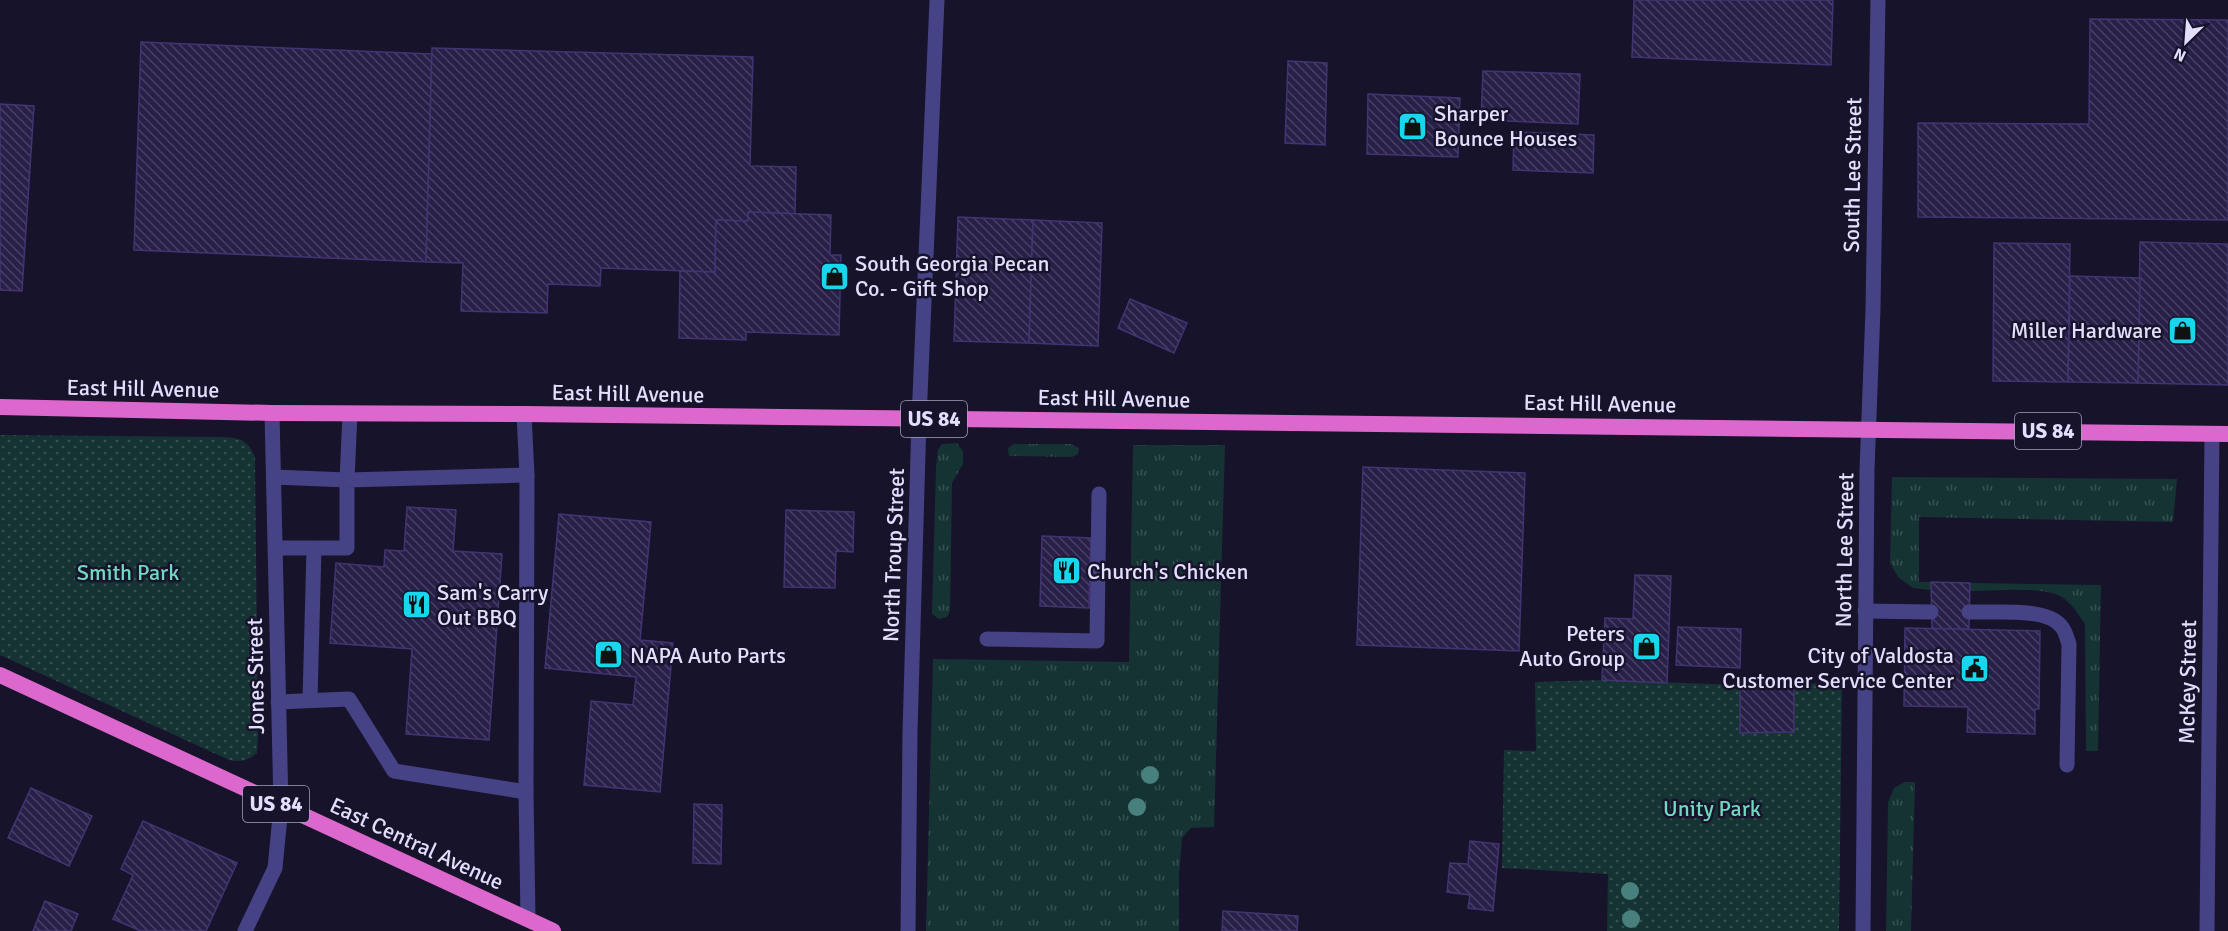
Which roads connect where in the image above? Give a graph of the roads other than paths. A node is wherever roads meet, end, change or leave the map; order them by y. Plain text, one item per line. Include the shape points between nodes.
1 (937, 0) edge
2 (1878, 0) edge
3 (1870, 350) joint
4 (0, 408) edge
5 (272, 413) junction
6 (350, 414) junction
7 (524, 414) junction
8 (919, 419) junction
9 (1868, 429) junction
10 (2220, 434) edge
11 (527, 475) junction
12 (274, 477) junction
13 (347, 480) junction
14 (1099, 494) dead end
15 (276, 548) junction
16 (314, 549) junction
17 (1865, 611) junction
18 (1931, 612) dead end
19 (1970, 612) dead end
20 (987, 639) dead end
21 (0, 675) edge
22 (310, 699) junction
23 (278, 702) junction
24 (2067, 765) dead end
25 (526, 792) junction
26 (280, 806) junction
27 (528, 919) junction
28 (245, 931) edge
29 (553, 931) edge
30 (908, 931) edge
31 (1863, 931) edge
32 (2206, 931) edge

1 - 8 street, North Troup Street
2 - 3 street, South Lee Street
3 - 9 street, North Lee Street
4 - 5 highway, East Hill Avenue / US 84
5 - 6 highway, East Hill Avenue / US 84
5 - 12 street, Jones Street
6 - 7 highway, East Hill Avenue / US 84
6 - 13 street
7 - 8 highway, East Hill Avenue / US 84
7 - 11 street
8 - 9 highway, East Hill Avenue / US 84
8 - 30 street, North Troup Street
9 - 10 highway, East Hill Avenue / US 84
9 - 17 street, North Lee Street
10 - 32 street, McKey Street
11 - 13 street
11 - 25 street
12 - 13 street
12 - 15 street, Jones Street
13 - 16 street via 347,548
14 - 20 street via 1097,641
15 - 16 street
15 - 23 street, Jones Street
16 - 22 street
17 - 18 street
17 - 31 street, North Lee Street
19 - 24 street via 2049,616 2062,626 2069,644
21 - 26 highway, East Central Avenue / US 84
22 - 23 street
22 - 25 street via 349,699 394,771
23 - 26 street, Jones Street
25 - 27 street
26 - 27 highway, East Central Avenue / US 84
26 - 28 street, Jones Street via 275,868
27 - 29 highway, East Central Avenue / US 84

